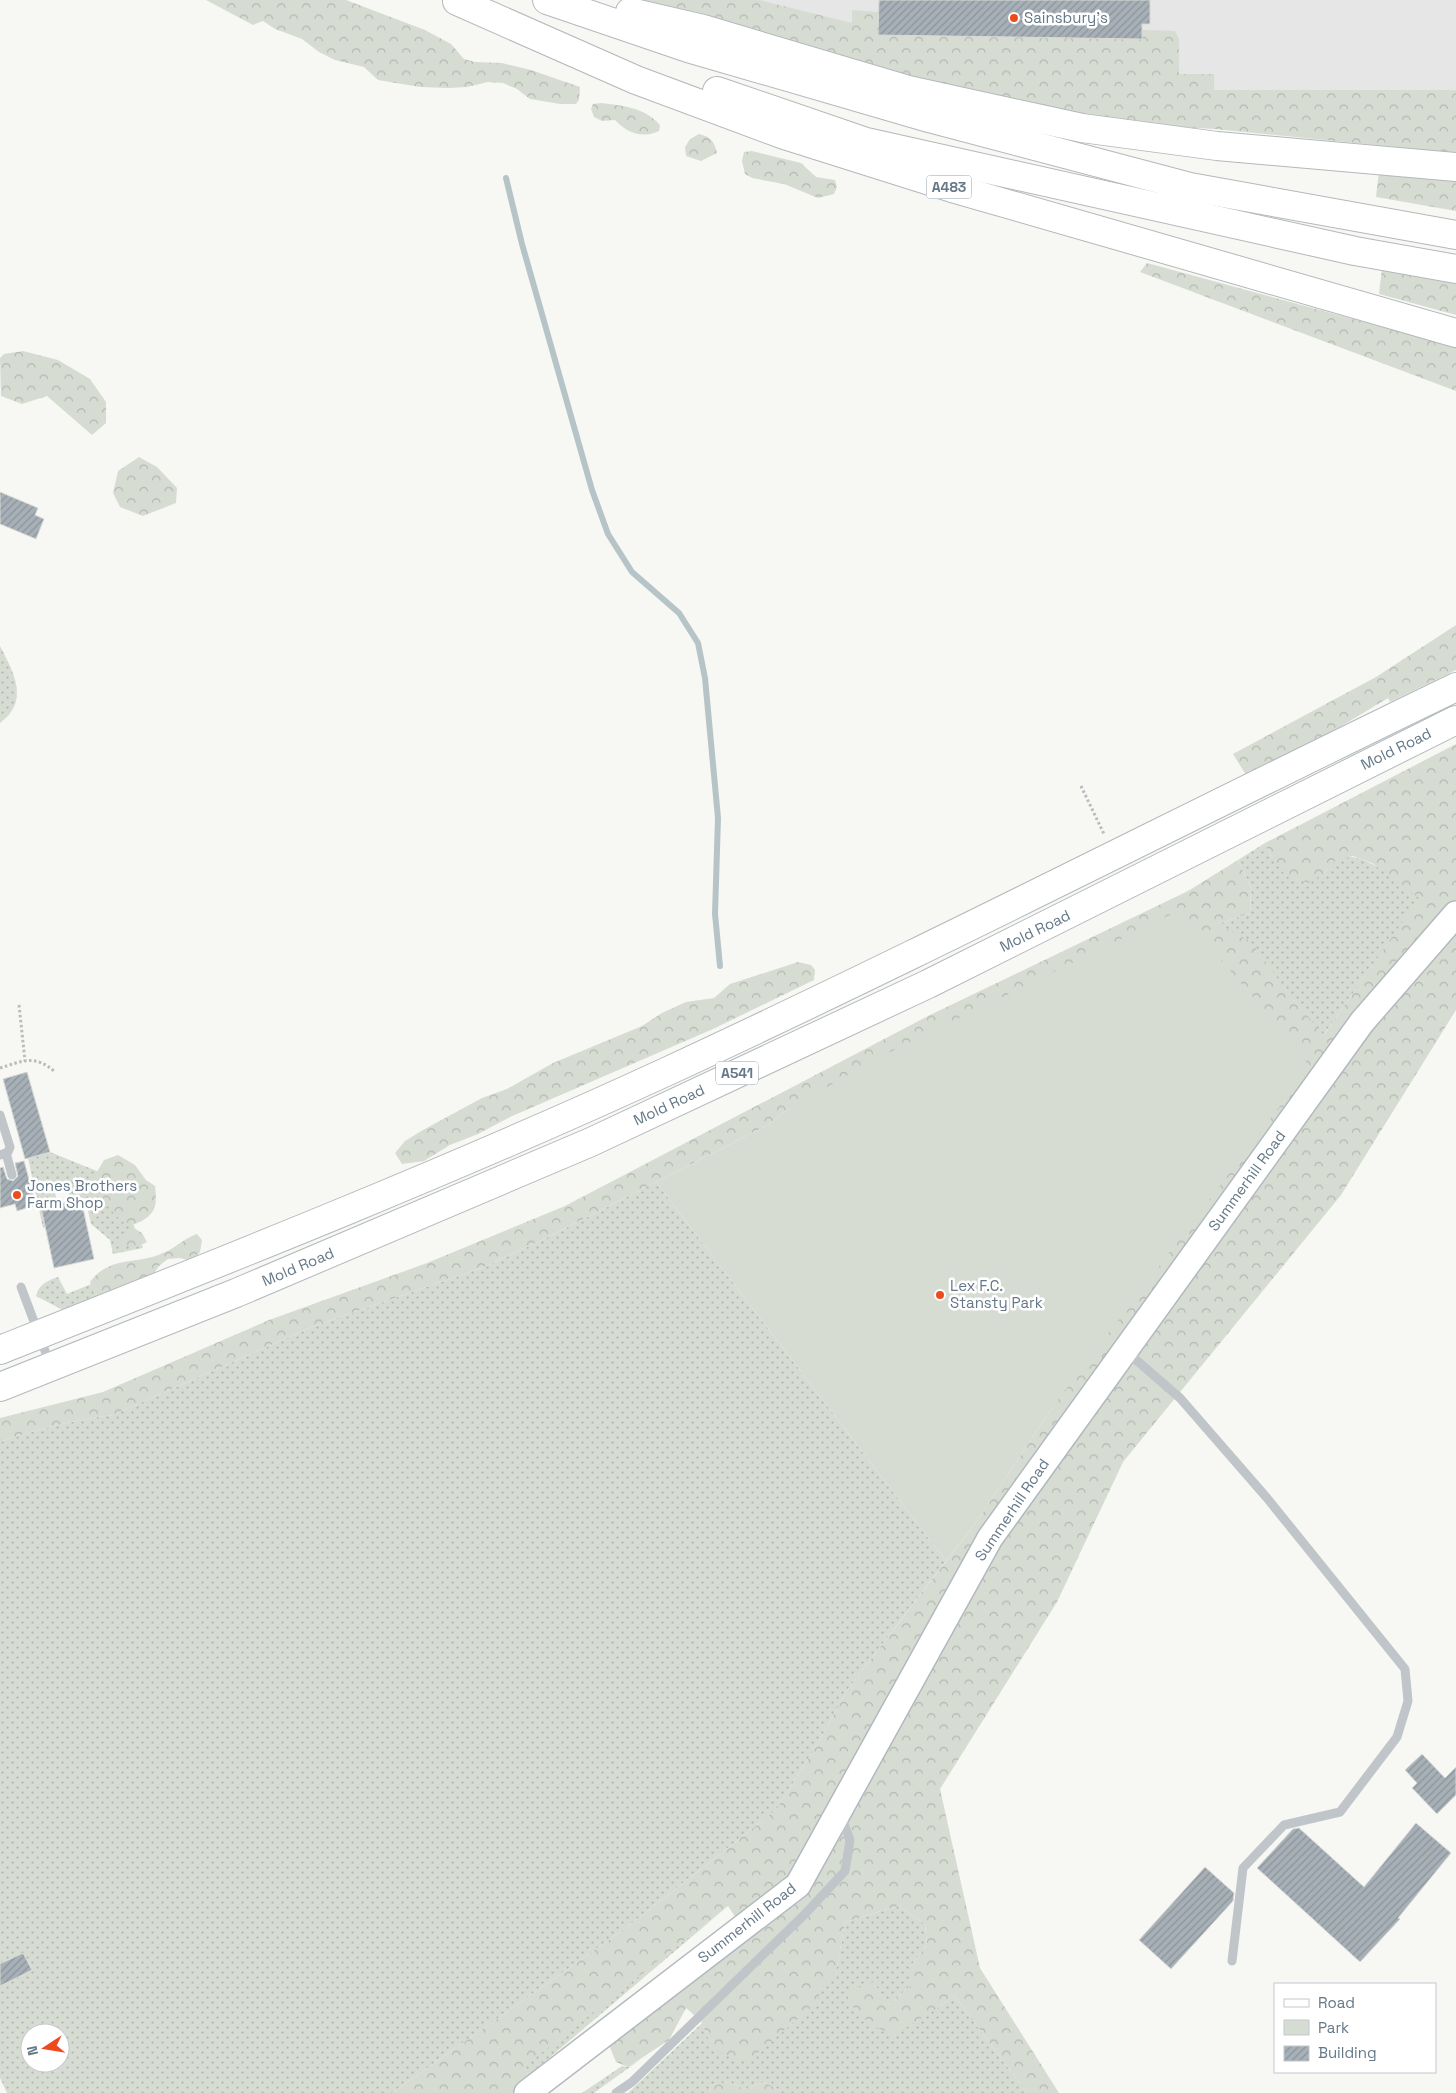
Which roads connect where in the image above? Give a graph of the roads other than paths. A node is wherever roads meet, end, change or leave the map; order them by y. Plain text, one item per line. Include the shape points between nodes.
1 (456, 0) edge
2 (547, 0) edge
3 (575, 0) edge
4 (1456, 167) edge
5 (1456, 235) edge
6 (1456, 269) edge
7 (1456, 333) edge
8 (1456, 687) edge
9 (1456, 720) edge
10 (1122, 869) junction
11 (1456, 914) edge
12 (0, 1115) edge
13 (3, 1154) edge
14 (12, 1175) dead end
15 (21, 1287) dead end
16 (39, 1334) junction
17 (0, 1350) edge
18 (1125, 1350) junction
19 (51, 1367) junction
20 (0, 1387) edge
21 (839, 1811) junction
22 (1232, 1960) dead end
23 (527, 2093) edge
24 (616, 2093) edge

1 - 6 main road, A483 via 866,142 1355,250
1 - 7 main road, A483 via 636,80 784,135 952,188
2 - 5 main road via 688,48 928,118 1190,187
3 - 4 main road via 703,29 908,90 1082,128 1217,146
8 - 10 main road, Mold Road / A541
9 - 10 main road, Mold Road / A541
10 - 16 main road, Mold Road / A541 via 930,946 640,1083 495,1147
10 - 19 main road, Mold Road / A541 via 928,984 591,1142 245,1289
11 - 18 street, Summerhill Road via 1362,1022
12 - 13 lane via 10,1147
13 - 14 lane
15 - 16 lane
16 - 17 main road, Mold Road / A541
16 - 19 lane
18 - 21 street, Summerhill Road via 990,1538
18 - 22 lane via 1180,1398 1267,1498 1404,1669 1408,1700 1397,1736 1340,1812 1284,1825 1243,1868
19 - 20 main road, Mold Road / A541
21 - 23 street, Summerhill Road via 798,1885
21 - 24 lane via 850,1840 845,1871 632,2082

